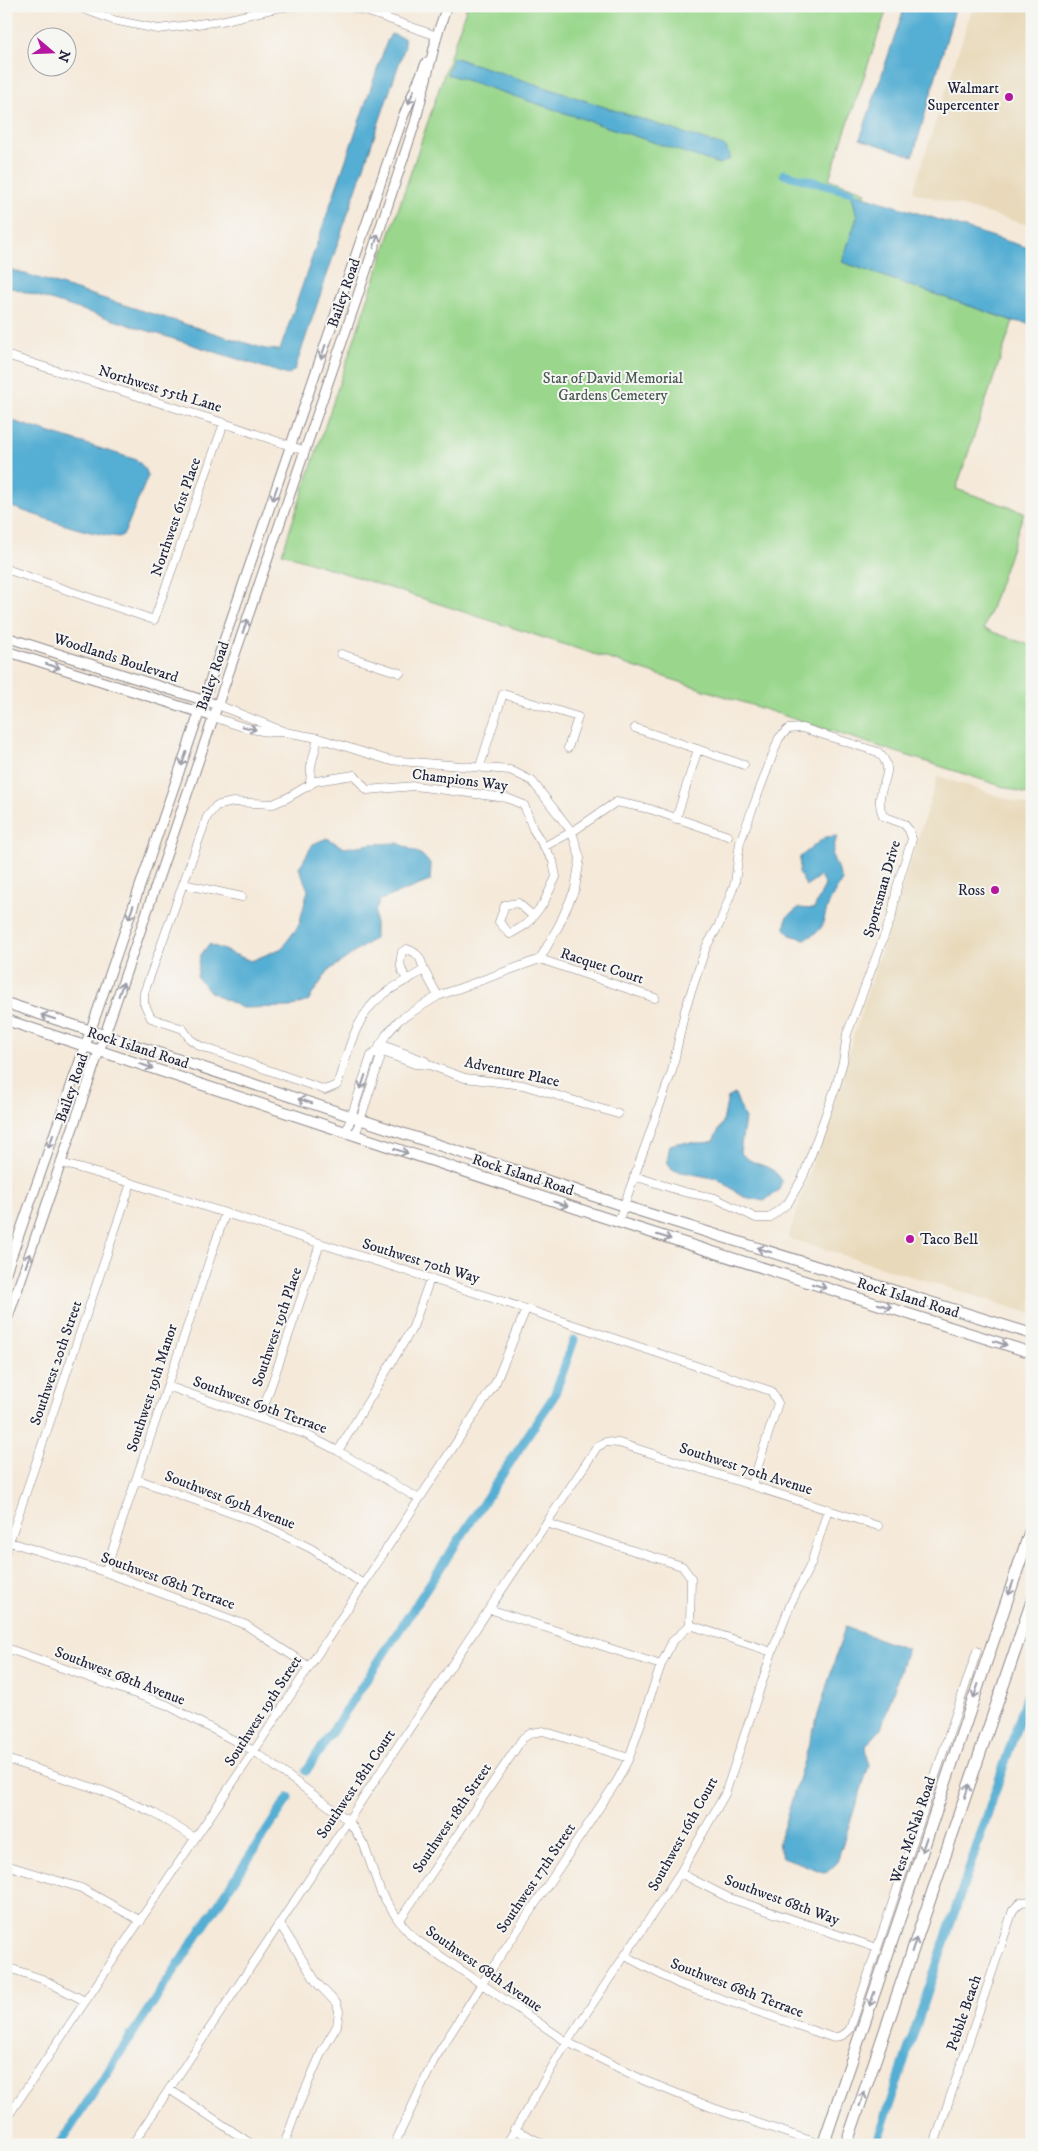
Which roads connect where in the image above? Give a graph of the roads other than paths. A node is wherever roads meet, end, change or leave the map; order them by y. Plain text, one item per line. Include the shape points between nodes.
1 (76, 6) edge
2 (294, 6) edge
3 (347, 6) edge
4 (447, 6) edge
5 (437, 36) junction
6 (6, 355) edge
7 (224, 423) junction
8 (291, 446) junction
9 (305, 451) junction
10 (6, 569) edge
11 (6, 637) edge
12 (6, 651) edge
13 (341, 654) dead end
14 (400, 673) dead end
15 (204, 700) junction
16 (218, 705) junction
17 (200, 712) junction
18 (214, 717) junction
19 (635, 728) dead end
20 (286, 732) junction
21 (318, 738) junction
22 (568, 748) dead end
23 (698, 749) junction
24 (744, 765) dead end
25 (480, 766) junction
26 (310, 785) junction
27 (676, 819) junction
28 (572, 832) junction
29 (728, 836) dead end
30 (545, 846) junction
31 (183, 884) junction
32 (242, 897) dead end
33 (533, 916) junction
34 (540, 960) junction
35 (424, 970) junction
36 (408, 980) junction
37 (438, 996) junction
38 (655, 998) dead end
39 (6, 1003) edge
40 (6, 1020) edge
41 (90, 1031) junction
42 (105, 1036) junction
43 (84, 1046) junction
44 (379, 1047) junction
45 (100, 1051) junction
46 (618, 1114) dead end
47 (356, 1118) junction
48 (350, 1135) junction
49 (61, 1163) junction
50 (634, 1176) junction
51 (131, 1183) junction
52 (624, 1206) junction
53 (225, 1214) junction
54 (618, 1222) junction
55 (320, 1244) junction
56 (6, 1272) edge
57 (430, 1278) junction
58 (526, 1309) junction
59 (6, 1323) edge
60 (1032, 1334) edge
61 (1032, 1353) edge
62 (167, 1386) junction
63 (260, 1418) junction
64 (606, 1442) joint
65 (338, 1451) junction
66 (136, 1479) junction
67 (752, 1485) junction
68 (419, 1499) junction
69 (828, 1509) junction
70 (546, 1523) junction
71 (878, 1526) dead end
72 (1032, 1526) edge
73 (10, 1542) junction
74 (6, 1551) edge
75 (105, 1572) junction
76 (363, 1584) junction
77 (1032, 1600) edge
78 (489, 1609) junction
79 (690, 1625) junction
80 (6, 1648) edge
81 (977, 1651) dead end
82 (772, 1652) junction
83 (661, 1665) junction
84 (308, 1666) junction
85 (254, 1750) junction
86 (630, 1758) junction
87 (6, 1760) edge
88 (348, 1821) junction
89 (195, 1838) junction
90 (6, 1865) edge
91 (680, 1873) junction
92 (1032, 1901) edge
93 (141, 1921) junction
94 (399, 1921) junction
95 (280, 1924) junction
96 (877, 1948) junction
97 (625, 1956) junction
98 (6, 1967) edge
99 (481, 1985) junction
100 (85, 2001) junction
101 (567, 2042) junction
102 (169, 2089) junction
103 (6, 2119) edge
104 (514, 2129) junction
105 (132, 2145) edge
106 (253, 2145) edge
107 (284, 2145) edge
108 (394, 2145) edge
109 (506, 2145) edge
110 (545, 2145) edge
111 (823, 2145) edge
112 (846, 2145) edge
113 (934, 2145) edge

1 - 2 street via 113,20 158,29 221,22
3 - 5 street
4 - 5 street, Bailey Road
5 -> 8 street, Bailey Road via 403,117
9 -> 5 street, Bailey Road via 415,124
6 - 7 street, Northwest 55th Lane
7 - 8 street, Northwest 55th Lane
7 - 10 street, Northwest 61st Place via 154,620
8 - 9 street, Northwest 55th Lane
8 -> 15 street, Bailey Road
16 -> 9 street, Bailey Road
11 - 15 street, Woodlands Boulevard
12 -> 17 street, Woodlands Boulevard
13 - 14 street
15 - 16 street, Woodlands Boulevard
15 - 17 street, Bailey Road
16 - 18 street, Bailey Road
16 - 20 street
17 - 18 street, Woodlands Boulevard
17 -> 41 street, Bailey Road
18 -> 20 street via 257,730
42 -> 18 street, Bailey Road
19 - 23 street
20 - 21 street
21 - 25 street via 388,760 455,767
21 - 26 street
22 - 25 street via 578,717 503,694
23 - 24 street
23 - 27 street
25 - 28 street via 510,770 532,782
26 - 30 street, Champions Way via 316,781 354,775 367,790 414,786 507,798 524,805 533,829
26 - 31 street, Champions Way via 273,804 233,802 216,806 207,817
27 - 28 street via 650,808 616,802
27 - 29 street
28 - 30 street
28 - 34 street via 580,858 575,889
30 - 33 street, Champions Way via 553,861 556,877 543,904
31 - 32 street
31 - 36 street, Champions Way via 144,992 144,1003 151,1018 183,1029 200,1046 325,1090 337,1085 357,1027 370,1006
33 - 33 street, Champions Way via 527,924 510,934 499,922 505,905 518,903
34 - 37 street
34 - 38 street, Racquet Court
35 - 36 street, Champions Way
35 - 36 street via 416,952 407,949 402,952 399,961 401,972
35 - 37 street
37 - 44 street via 398,1020
41 -> 39 main road, Rock Island Road
40 - 43 main road, Rock Island Road
41 - 42 main road, Rock Island Road
41 - 43 street, Bailey Road
42 - 45 street, Bailey Road
47 -> 42 main road, Rock Island Road
43 - 45 main road, Rock Island Road
43 -> 56 street, Bailey Road
44 - 46 street, Adventure Place via 415,1064 429,1065 466,1078 522,1085
44 - 47 street via 371,1056
45 -> 48 main road, Rock Island Road
45 - 49 street, Bailey Road
47 - 48 street
47 - 52 main road, Rock Island Road
48 -> 54 main road, Rock Island Road
49 - 51 street, Southwest 70th Way
59 -> 49 street, Bailey Road
50 - 50 street, Sportsman Drive via 672,1071 685,1010 706,947 719,925 735,883 740,842 779,738 788,729 802,728 878,752 886,760 888,770 880,795 880,810 883,816 904,824 912,839 892,915 847,1034 836,1086 804,1177 788,1203 769,1218 756,1218 715,1198
50 - 52 street, Sportsman Drive
51 - 53 street, Southwest 70th Way
51 - 73 street, Southwest 20th Street
52 - 54 street, Sportsman Drive
60 -> 52 main road, Rock Island Road
53 - 55 street, Southwest 70th Way
53 - 62 street, Southwest 19th Manor
54 -> 61 main road, Rock Island Road
55 - 57 street, Southwest 70th Way
55 - 63 street, Southwest 19th Place
57 - 58 street, Southwest 70th Way
57 - 65 street via 413,1327
58 - 67 street, Southwest 70th Way via 770,1391 778,1403
58 - 68 street, Southwest 19th Street via 496,1382
62 - 63 street, Southwest 69th Terrace
62 - 66 street, Southwest 19th Manor
63 - 65 street, Southwest 69th Terrace via 305,1434
64 - 67 street, Southwest 70th Avenue via 619,1443
64 - 70 street, Southwest 18th Court via 597,1447
65 - 68 street, Southwest 69th Terrace
66 - 75 street, Southwest 19th Manor
66 - 76 street, Southwest 69th Avenue via 259,1523 312,1548
67 - 69 street, Southwest 70th Avenue
68 - 76 street, Southwest 19th Street
69 - 71 street, Southwest 70th Avenue
69 - 82 street, Southwest 16th Court via 811,1564 790,1603
70 - 78 street, Southwest 18th Court
70 - 79 street via 682,1566 691,1578
72 -> 111 main road, West McNab Road
73 - 74 street, Southwest 20th Street
73 - 75 street, Southwest 68th Terrace
75 - 84 street, Southwest 68th Terrace via 246,1625
76 - 84 street, Southwest 19th Street
112 -> 77 main road
78 - 83 street
78 - 88 street, Southwest 18th Court
79 - 82 street
79 - 83 street, Southwest 17th Street via 672,1642
80 - 85 street, Southwest 68th Avenue via 168,1705
81 - 96 street
82 - 91 street, Southwest 16th Court via 725,1794
83 - 86 street, Southwest 17th Street
84 - 85 street, Southwest 19th Street
85 - 88 street, Southwest 68th Avenue
85 - 89 street, Southwest 19th Street
86 - 94 street, Southwest 18th Street via 543,1731 523,1738
86 - 99 street, Southwest 17th Street via 618,1781
87 - 89 street via 103,1791 152,1812
88 - 94 street, Southwest 68th Avenue via 364,1845 381,1893
88 - 95 street, Southwest 18th Court
89 - 93 street, Southwest 19th Street
90 - 93 street via 80,1888
91 - 96 street, Southwest 68th Way via 729,1898
91 - 97 street, Southwest 16th Court
92 - 113 street, Pebble Beach via 1021,1902 1013,1910
93 - 100 street, Southwest 19th Street
94 - 99 street, Southwest 68th Avenue via 414,1938
95 - 102 street, Southwest 18th Court
95 - 107 street via 317,1983 337,2004 340,2012 337,2026 296,2109
96 - 97 street, Southwest 68th Terrace via 850,2029 842,2036 831,2037 679,1984
97 - 101 street, Southwest 16th Court
98 - 100 street via 42,1979
99 - 101 street, Southwest 68th Avenue
99 - 108 street, Southwest 17th Street via 434,2060
100 - 103 street, Southwest 19th Street
101 - 104 street, Southwest 16th Court
101 - 111 street, Southwest 68th Avenue via 643,2080 713,2108
102 - 105 street, Southwest 18th Court
102 - 106 street
104 - 109 street, Southwest 16th Court
104 - 110 street

